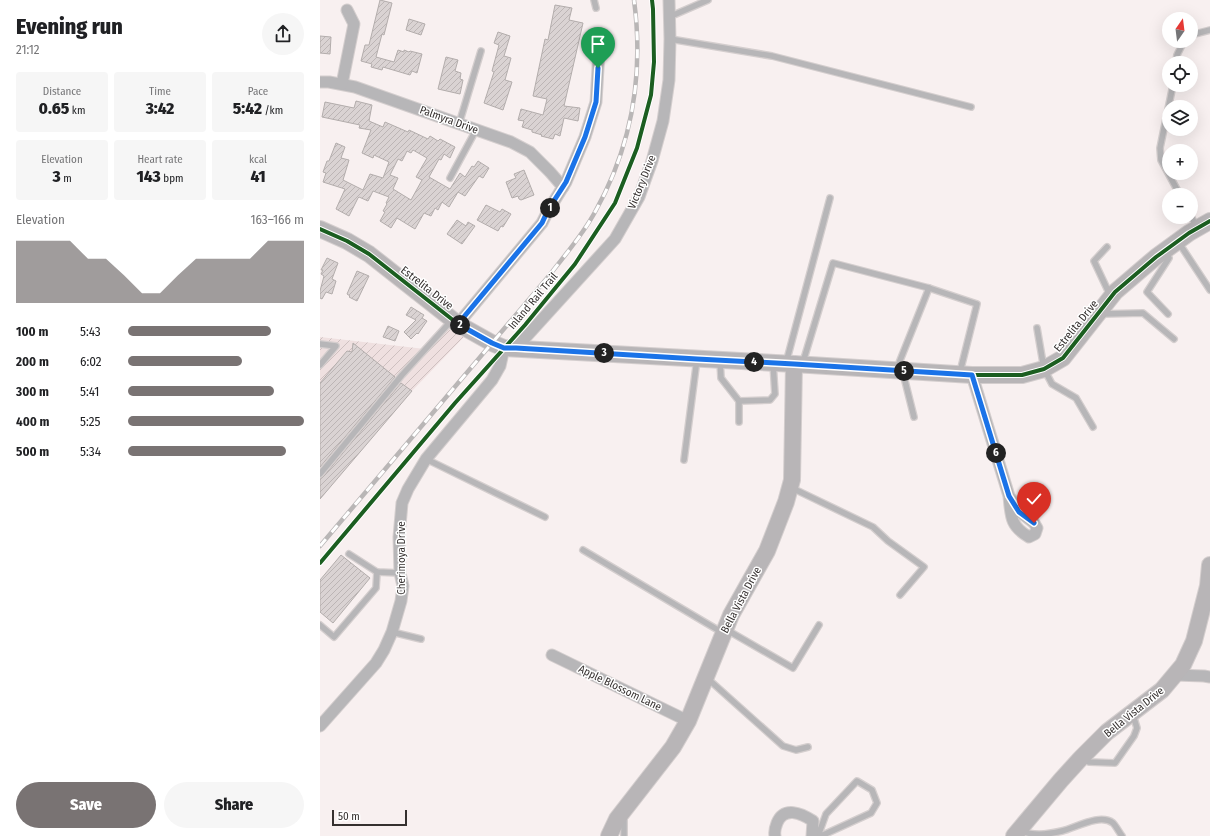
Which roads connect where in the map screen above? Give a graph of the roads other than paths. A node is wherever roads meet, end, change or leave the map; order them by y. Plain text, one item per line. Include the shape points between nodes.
1 (594, 0) edge
2 (669, 0) edge
3 (708, 0) edge
4 (596, 8) dead end
5 (347, 10) dead end
6 (669, 17) junction
7 (1210, 30) edge
8 (1198, 33) edge
9 (600, 34) dead end
10 (670, 39) junction
11 (481, 51) dead end
12 (320, 82) edge
13 (342, 84) junction
14 (1172, 92) edge
15 (971, 107) dead end
16 (459, 124) junction
17 (476, 130) junction
18 (450, 178) dead end
19 (563, 187) junction
20 (1176, 188) edge
21 (830, 198) dead end
22 (1200, 222) edge
23 (320, 229) edge
24 (1178, 241) junction
25 (1107, 247) dead end
26 (1164, 251) junction
27 (929, 288) junction
28 (1210, 290) edge
29 (1111, 298) junction
30 (1098, 314) junction
31 (1168, 314) dead end
32 (455, 322) junction
33 (1037, 328) dead end
34 (1174, 339) dead end
35 (320, 344) edge
36 (510, 348) junction
37 (697, 359) junction
38 (720, 360) junction
39 (789, 363) junction
40 (320, 365) edge
41 (1044, 369) junction
42 (899, 370) junction
43 (966, 375) junction
44 (739, 401) junction
45 (914, 417) dead end
46 (739, 422) dead end
47 (1093, 427) dead end
48 (426, 459) junction
49 (684, 460) dead end
50 (320, 474) edge
51 (790, 487) junction
52 (1009, 496) dead end
53 (545, 517) dead end
54 (584, 550) dead end
55 (349, 554) dead end
56 (1210, 565) edge
57 (377, 572) junction
58 (400, 573) junction
59 (900, 596) dead end
60 (320, 625) edge
61 (819, 625) dead end
62 (724, 631) junction
63 (392, 632) junction
64 (421, 639) dead end
65 (552, 656) dead end
66 (1175, 675) junction
67 (705, 677) junction
68 (1210, 678) edge
69 (1132, 713) junction
70 (688, 721) junction
71 (320, 726) edge
72 (808, 747) dead end
73 (1081, 758) junction
74 (624, 810) junction
75 (1017, 833) edge
76 (1054, 834) edge
77 (609, 836) edge
78 (624, 836) edge
79 (775, 836) edge
80 (812, 836) edge
81 (819, 836) edge
82 (1122, 836) edge

1 - 4 lane
2 - 6 street, Victory Drive
3 - 6 lane
5 - 13 street via 354,24
6 - 10 street, Victory Drive
7 - 8 lane
9 - 19 street via 596,102 585,137
10 - 15 lane via 772,56
10 - 36 street, Victory Drive via 669,80 663,121 639,196 615,239
11 - 16 lane
12 - 13 street, Palmyra Drive
13 - 16 street, Palmyra Drive
14 - 20 lane via 1160,148 1161,160
16 - 17 street, Palmyra Drive
17 - 18 lane
17 - 19 street, Palmyra Drive via 511,142 530,152
19 - 32 street via 542,223
21 - 39 lane
22 - 24 street, Estrelita Drive
23 - 32 street, Estrelita Drive via 369,254
24 - 26 street, Estrelita Drive
24 - 28 lane
25 - 29 lane via 1094,260
26 - 29 street, Estrelita Drive
26 - 31 lane via 1169,258 1147,292
27 - 39 lane via 833,263
27 - 42 lane
27 - 43 lane via 977,304
29 - 30 street, Estrelita Drive
30 - 34 lane via 1143,313
30 - 41 street, Estrelita Drive via 1063,358
32 - 36 street, Estrelita Drive via 492,343
32 - 50 lane via 402,375
33 - 41 lane
35 - 40 lane via 336,346
36 - 37 street, Estrelita Drive
36 - 48 street, Cherimoya Drive via 492,380
37 - 38 street, Estrelita Drive
37 - 49 lane
38 - 39 street, Estrelita Drive
38 - 44 lane via 721,378
39 - 42 street, Estrelita Drive
39 - 44 lane via 770,400
39 - 51 street, Bella Vista Drive via 792,480
41 - 43 street, Estrelita Drive via 1022,375
41 - 47 lane via 1052,384 1076,398
42 - 43 street, Estrelita Drive
42 - 45 lane
43 - 52 street
44 - 46 lane
48 - 53 lane
48 - 58 street, Cherimoya Drive via 402,503
51 - 59 lane via 873,527 924,567
51 - 62 street, Bella Vista Drive via 767,551 730,615
54 - 62 lane
55 - 57 lane
56 - 66 street, Bella Vista Drive via 1208,586 1194,641 1183,665
57 - 58 lane
57 - 60 lane via 376,588 334,637
58 - 63 street, Cherimoya Drive via 403,586 401,601
61 - 62 lane via 793,668
62 - 67 street, Bella Vista Drive
63 - 64 lane
63 - 71 street, Cherimoya Drive via 376,663
65 - 70 street, Apple Blossom Lane
66 - 68 street
66 - 69 street, Bella Vista Drive via 1162,690
67 - 70 street, Bella Vista Drive
67 - 72 lane via 783,746 796,750
69 - 73 street, Bella Vista Drive via 1107,732
69 - 73 lane via 1137,728 1115,763 1090,762
70 - 74 street, Bella Vista Drive via 673,747
73 - 75 street, Bella Vista Drive
74 - 77 street, Bella Vista Drive
74 - 78 lane
75 - 76 lane
76 - 82 lane via 1091,821 1106,820 1113,823
79 - 80 street via 774,831 779,818 787,813 794,813 813,821
81 - 81 lane via 871,813 877,803 872,790 857,780 826,814

